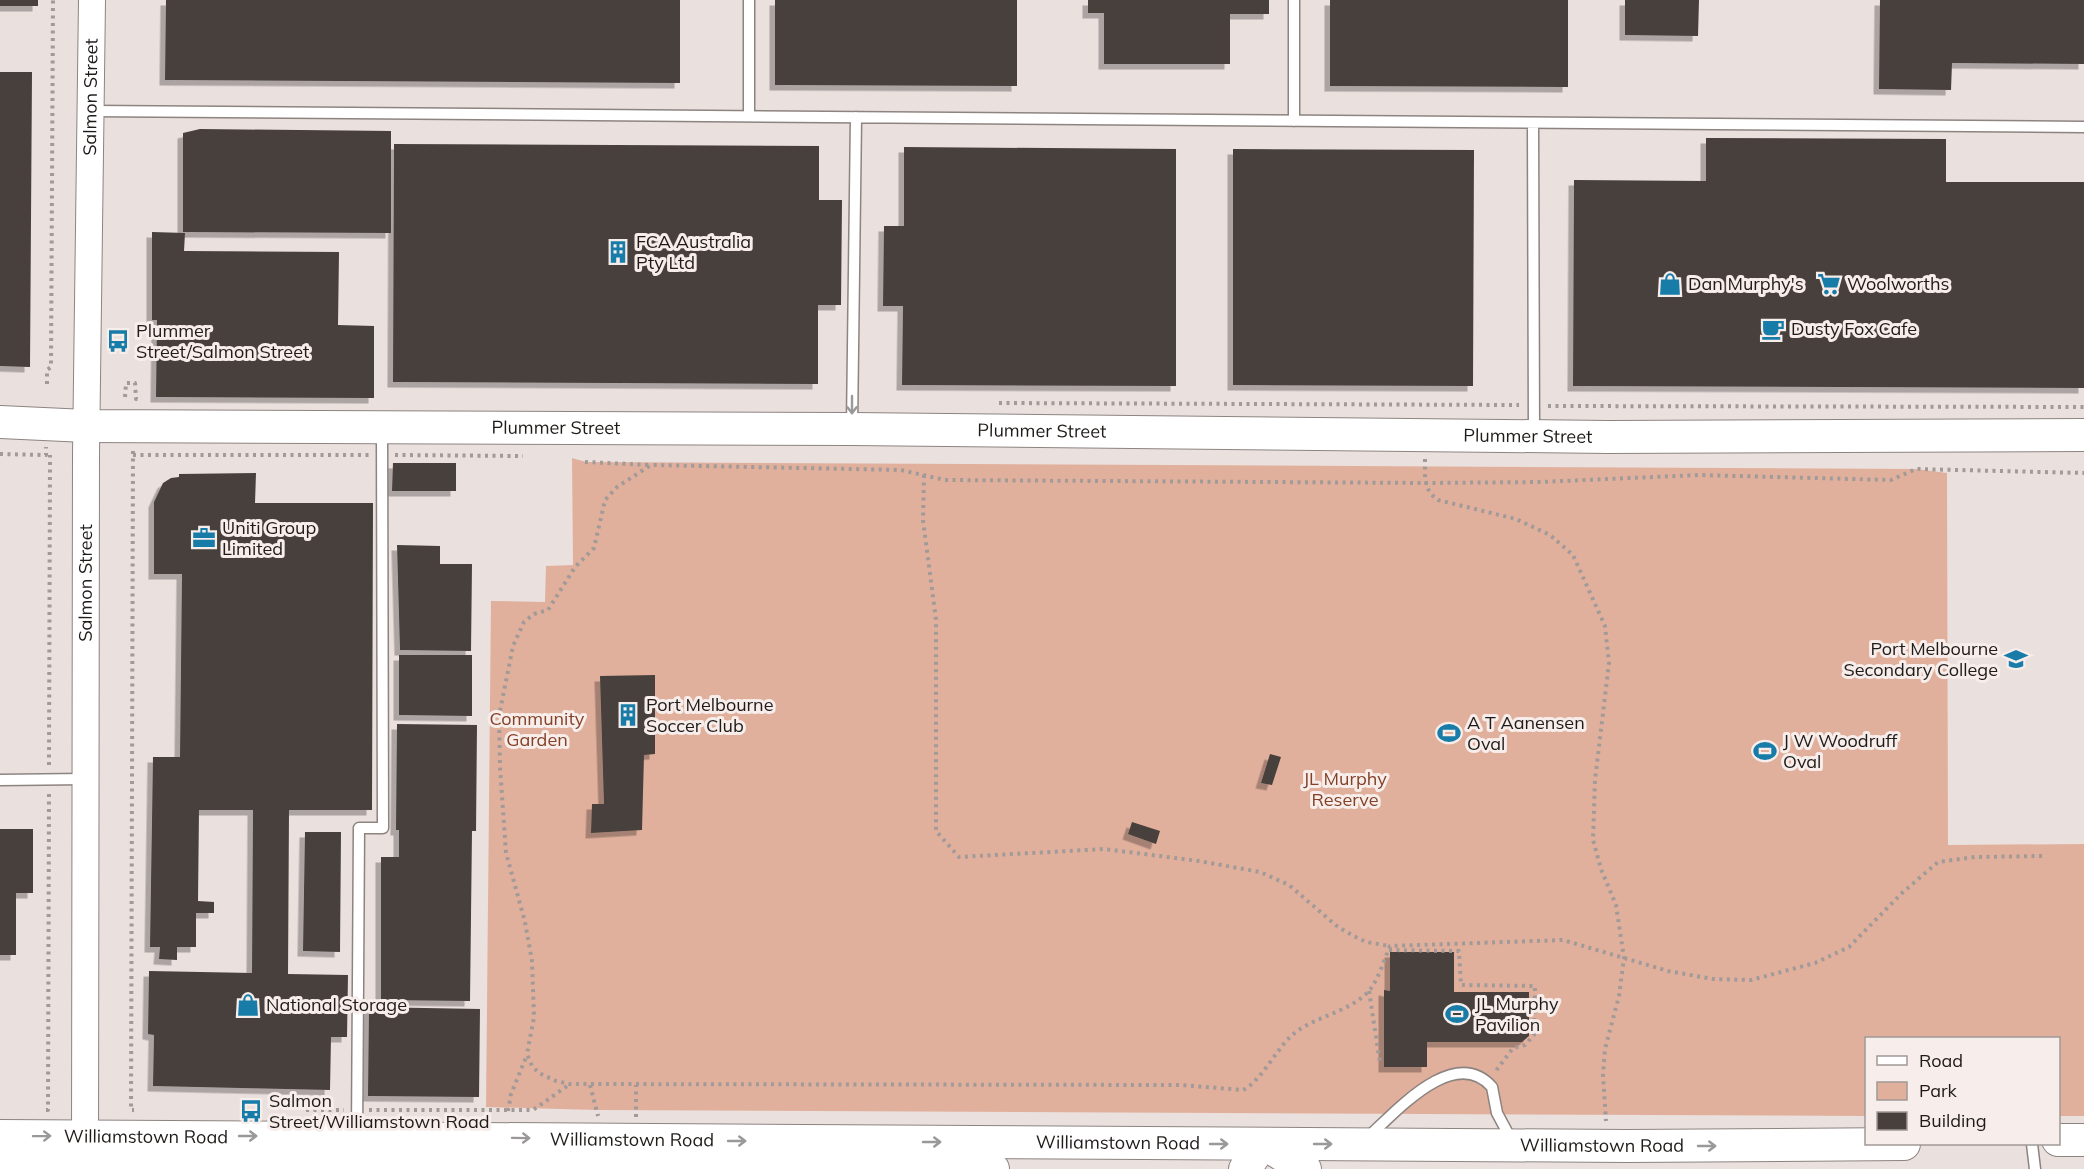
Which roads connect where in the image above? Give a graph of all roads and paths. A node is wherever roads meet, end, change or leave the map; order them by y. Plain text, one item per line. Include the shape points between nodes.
1 (53, 0) edge
2 (92, 0) edge
3 (749, 0) edge
4 (1294, 0) edge
5 (92, 111) junction
6 (748, 116) junction
7 (856, 117) junction
8 (1294, 121) junction
9 (1533, 123) junction
10 (2084, 127) edge
11 (47, 384) dead end
12 (125, 397) dead end
13 (148, 399) dead end
14 (995, 403) dead end
15 (1534, 406) junction
16 (2084, 407) edge
17 (1424, 420) junction
18 (0, 422) edge
19 (86, 426) junction
20 (852, 429) junction
21 (2069, 436) edge
22 (1534, 437) junction
23 (382, 442) junction
24 (2084, 451) edge
25 (0, 454) edge
26 (46, 454) dead end
27 (523, 456) dead end
28 (585, 462) dead end
29 (651, 465) junction
30 (2084, 473) edge
31 (924, 475) junction
32 (1426, 483) junction
33 (85, 779) junction
34 (0, 780) edge
35 (2042, 856) dead end
36 (1389, 948) junction
37 (1624, 958) junction
38 (1369, 991) junction
39 (527, 1054) junction
40 (1380, 1063) dead end
41 (1487, 1082) junction
42 (570, 1084) junction
43 (590, 1085) junction
44 (636, 1085) junction
45 (143, 1110) dead end
46 (298, 1110) dead end
47 (636, 1110) dead end
48 (508, 1111) junction
49 (0, 1136) edge
50 (602, 1140) junction
51 (2060, 1140) edge
52 (2084, 1140) edge
53 (357, 1143) junction
54 (1360, 1144) junction
55 (1514, 1144) junction
56 (1865, 1144) edge
57 (2032, 1145) edge
58 (85, 1150) junction
59 (1257, 1152) edge
60 (1622, 1153) edge
61 (0, 1166) edge
62 (993, 1169) edge
63 (1305, 1169) edge
64 (2035, 1169) edge

1 - 11 path via 51,367
2 - 5 street, Salmon Street
3 - 6 lane
4 - 8 lane
5 - 6 lane
5 - 19 street, Salmon Street
6 - 7 lane
7 - 8 lane
7 -> 20 lane
8 - 9 lane
9 - 10 lane
9 - 15 lane
12 - 13 path via 126,383 135,383 136,399
14 - 17 path
15 - 16 path
15 - 17 path
15 - 22 lane
17 - 20 main road, Plummer Street
17 - 22 main road, Plummer Street
17 - 32 path
18 - 19 main road, Plummer Street
19 - 23 main road, Plummer Street
19 - 33 street, Salmon Street
20 - 23 main road, Plummer Street
21 - 22 main road, Plummer Street
21 - 24 main road
23 - 27 path
23 - 45 path via 133,454 131,1110
23 - 53 lane via 383,828 359,828
25 - 26 path
28 - 29 path
29 - 31 path via 901,470
29 - 39 path via 609,494 602,507 594,548 575,567 548,610 534,614 519,628 509,663 499,729 506,853 532,961 534,1017
30 - 32 path via 1916,469 1891,480 1698,475
31 - 32 path via 945,480
31 - 36 path via 923,519 936,620 936,831 958,857 1104,849 1260,872 1290,885 1338,927 1366,942
32 - 37 path via 1429,494 1438,500 1516,519 1550,535 1573,555 1595,601 1605,626 1609,663 1595,780 1593,840 1616,905
33 - 34 lane
33 - 58 street, Salmon Street
35 - 37 path via 1938,862 1849,946 1791,971 1751,980 1722,980 1668,971
36 - 37 path via 1563,940
36 - 38 path
36 - 41 path via 1459,951 1461,985 1535,986 1534,1035 1526,1045 1514,1048
37 - 60 path via 1602,1075 1605,1115
38 - 40 path
38 - 44 path via 1335,1014 1302,1027 1243,1090 1181,1085
39 - 42 path via 532,1066 546,1078
39 - 48 path
41 - 54 lane via 1463,1074 1444,1076
41 - 55 lane via 1494,1092 1499,1118
42 - 43 path
42 - 48 path via 533,1110
43 - 44 path
43 - 50 path
44 - 47 path
46 - 53 path
48 - 53 path
49 -> 58 main road, Williamstown Road
53 -> 50 main road, Williamstown Road
50 -> 59 main road, Williamstown Road
51 - 52 main road
53 - 58 main road, Williamstown Road
53 - 62 main road, Williamstown Road
54 - 55 main road, Williamstown Road
59 -> 54 main road, Williamstown Road
55 - 60 main road, Williamstown Road
60 -> 56 main road, Williamstown Road
57 - 64 lane
58 - 61 main road, Williamstown Road
59 - 63 main road

